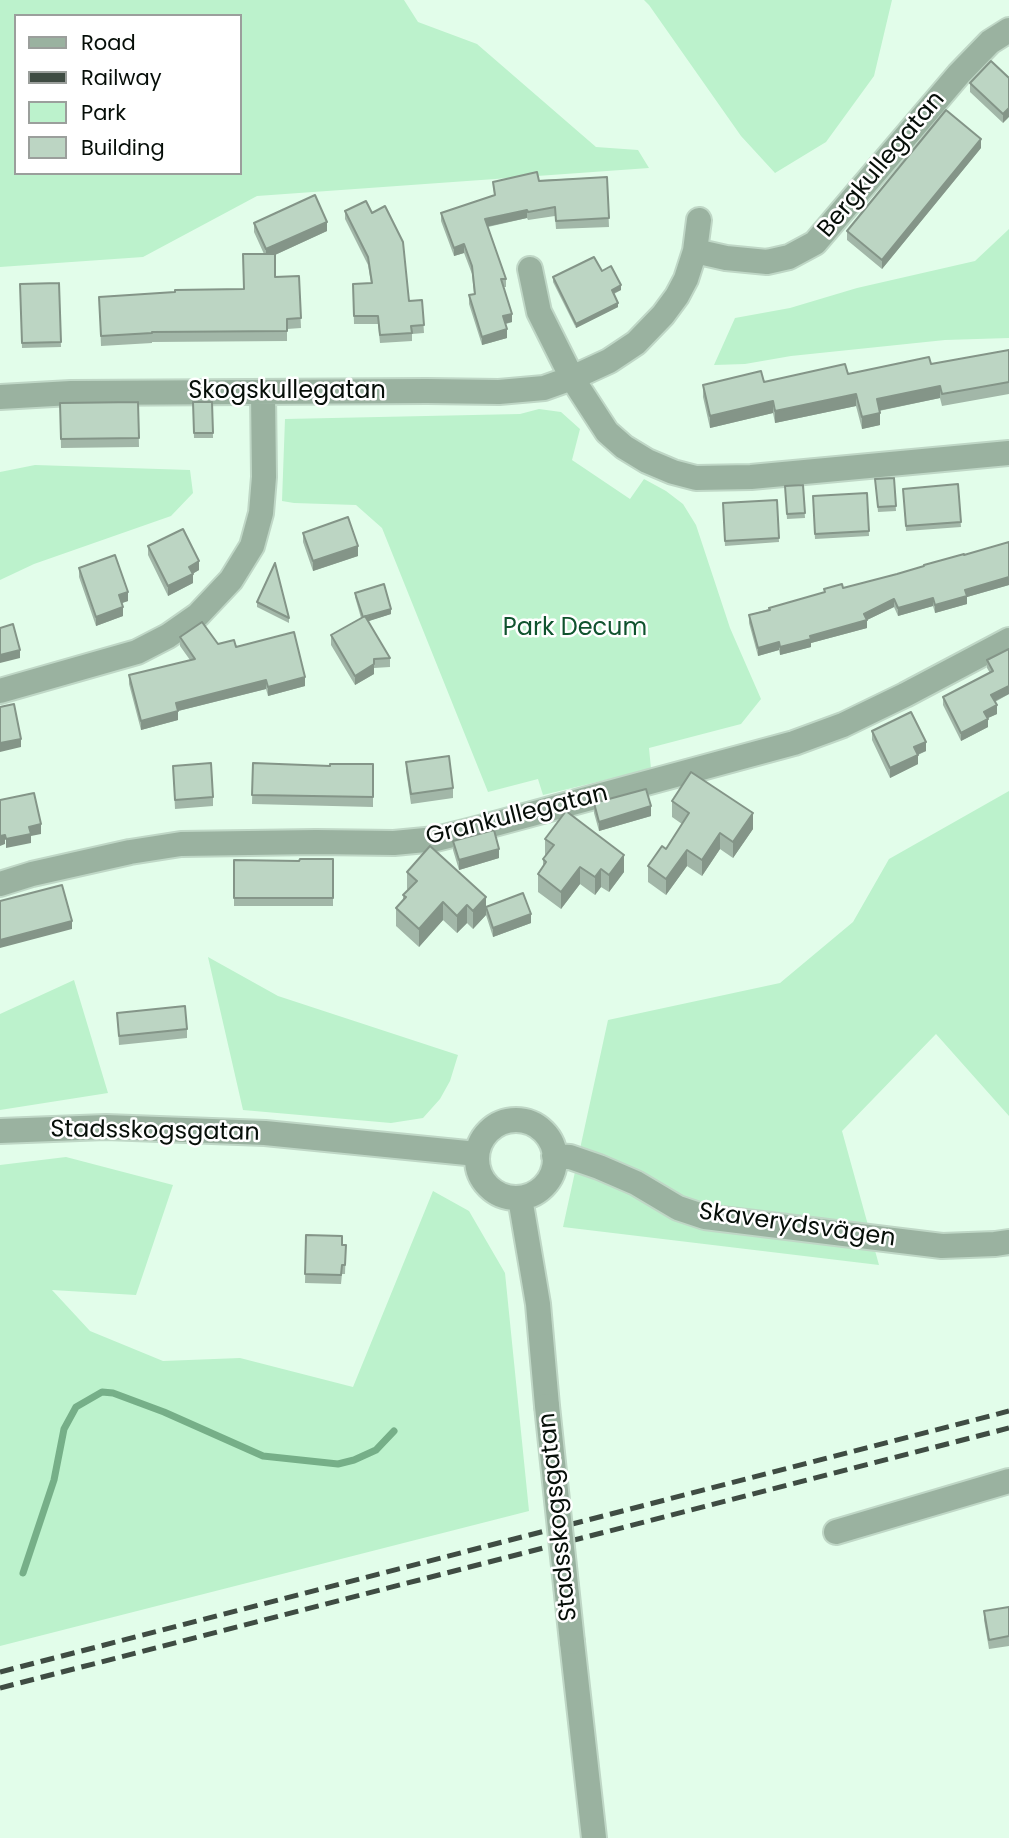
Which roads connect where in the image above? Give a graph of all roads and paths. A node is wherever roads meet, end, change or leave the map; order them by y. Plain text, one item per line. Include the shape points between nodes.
1 (1009, 30) edge
2 (699, 220) dead end
3 (695, 251) junction
4 (530, 269) dead end
5 (572, 378) junction
6 (263, 393) junction
7 (0, 397) edge
8 (1009, 453) edge
9 (1009, 640) edge
10 (0, 691) edge
11 (0, 884) edge
12 (0, 1131) edge
13 (477, 1154) junction
14 (554, 1156) junction
15 (520, 1198) junction
16 (1009, 1242) edge
17 (1009, 1481) edge
18 (836, 1532) dead end
19 (594, 1838) edge

1 - 3 street, Bergkullegatan via 990,42 959,74 815,243 767,262
2 - 3 street, Skogskullegatan
3 - 5 street, Skogskullegatan via 677,296 636,343
4 - 5 street via 539,312
5 - 6 street, Skogskullegatan via 544,388 499,392
5 - 8 street via 607,432 624,447 647,461 696,478
6 - 7 street, Skogskullegatan
6 - 10 street via 261,513 252,546 231,580 198,615 137,652
9 - 11 street, Grankullegatan via 905,695 806,739 436,839 181,844 68,865
12 - 13 street, Stadsskogsgatan via 106,1127 265,1133
13 - 14 street via 492,1128 511,1120 540,1129 548,1136
13 - 15 street via 477,1166 488,1186
14 - 15 street via 546,1184
14 - 16 street, Skaverydsvägen via 599,1167 705,1217 942,1246
15 - 19 street, Stadsskogsgatan, bridge via 538,1304
17 - 18 street

